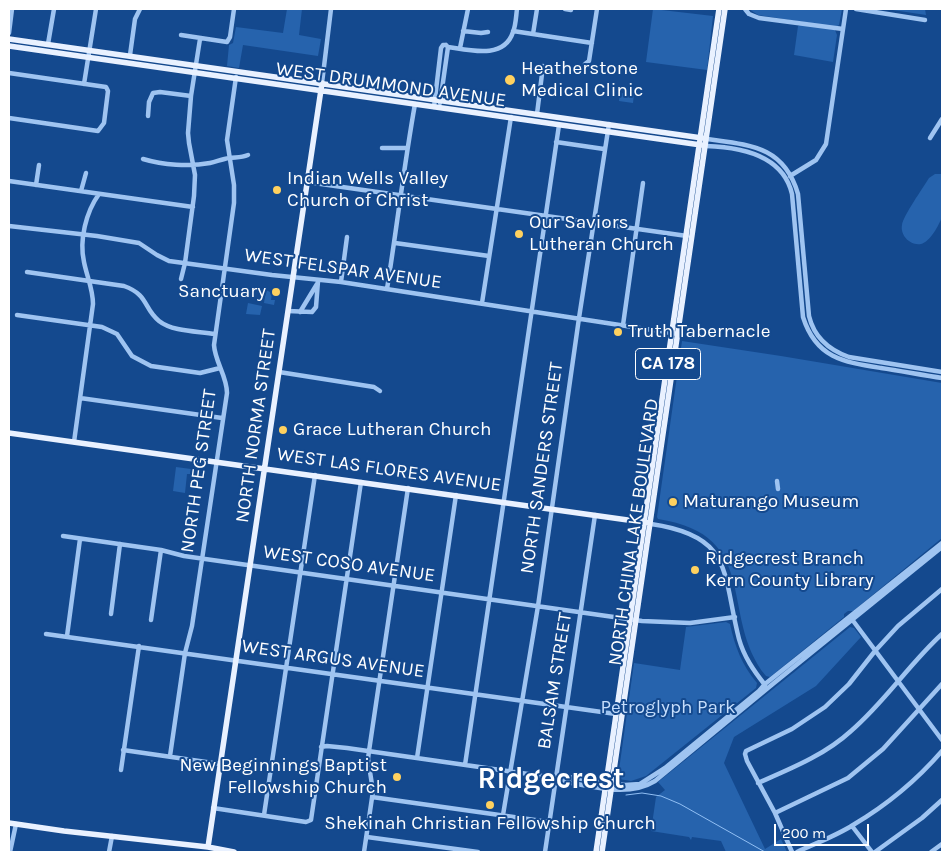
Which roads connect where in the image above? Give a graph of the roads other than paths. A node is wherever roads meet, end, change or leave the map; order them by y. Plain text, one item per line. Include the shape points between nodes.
1 (54, 9) edge
2 (96, 9) edge
3 (140, 9) edge
4 (234, 9) edge
5 (331, 9) edge
6 (468, 9) edge
7 (512, 9) edge
8 (516, 9) edge
9 (537, 9) edge
10 (565, 9) edge
11 (597, 9) edge
12 (722, 9) edge
13 (745, 9) edge
14 (846, 9) edge
15 (856, 9) edge
16 (571, 10) edge
17 (11, 12) edge
18 (925, 20) dead end
19 (843, 29) junction
20 (463, 31) junction
21 (513, 31) junction
22 (488, 32) dead end
23 (9, 34) edge
24 (533, 34) junction
25 (182, 35) dead end
26 (9, 39) edge
27 (200, 39) junction
28 (592, 42) junction
29 (48, 44) junction
30 (9, 46) edge
31 (460, 48) junction
32 (88, 50) junction
33 (130, 55) junction
34 (87, 57) junction
35 (585, 64) dead end
36 (197, 66) junction
37 (544, 66) dead end
38 (9, 73) edge
39 (196, 73) junction
40 (236, 75) junction
41 (322, 83) junction
42 (84, 84) junction
43 (321, 90) junction
44 (364, 90) junction
45 (192, 96) junction
46 (363, 96) junction
47 (438, 100) junction
48 (415, 104) junction
49 (437, 107) junction
50 (512, 110) junction
51 (535, 114) junction
52 (148, 116) dead end
53 (9, 118) edge
54 (511, 118) junction
55 (942, 119) edge
56 (609, 124) junction
57 (559, 125) junction
58 (607, 132) junction
59 (930, 138) dead end
60 (556, 142) junction
61 (703, 142) junction
62 (382, 148) dead end
63 (407, 148) junction
64 (604, 149) junction
65 (248, 155) dead end
66 (142, 158) dead end
67 (230, 158) junction
68 (193, 165) junction
69 (39, 166) dead end
70 (86, 173) dead end
71 (792, 176) junction
72 (786, 179) junction
73 (9, 181) edge
74 (307, 182) junction
75 (643, 183) dead end
76 (36, 185) junction
77 (81, 191) junction
78 (99, 194) junction
79 (402, 196) junction
80 (193, 207) junction
81 (497, 209) junction
82 (546, 216) junction
83 (593, 223) junction
84 (9, 226) edge
85 (636, 229) junction
86 (84, 236) junction
87 (687, 236) junction
88 (347, 237) dead end
89 (395, 243) junction
90 (489, 256) junction
91 (185, 263) junction
92 (225, 268) junction
93 (27, 272) dead end
94 (293, 277) junction
95 (181, 279) dead end
96 (90, 281) junction
97 (318, 282) junction
98 (341, 282) junction
99 (387, 289) junction
100 (482, 303) junction
101 (288, 311) junction
102 (532, 311) junction
103 (300, 312) junction
104 (16, 315) dead end
105 (579, 318) junction
106 (623, 325) junction
107 (91, 326) junction
108 (675, 333) junction
109 (215, 334) junction
110 (220, 368) junction
111 (279, 372) junction
112 (942, 372) edge
113 (942, 378) edge
114 (380, 391) dead end
115 (80, 398) junction
116 (222, 418) junction
117 (660, 421) junction
118 (9, 433) edge
119 (74, 442) junction
120 (661, 449) junction
121 (217, 462) junction
122 (265, 468) junction
123 (315, 475) junction
124 (777, 481) dead end
125 (361, 482) junction
126 (408, 488) junction
127 (778, 490) dead end
128 (456, 495) junction
129 (504, 502) junction
130 (552, 508) junction
131 (595, 515) junction
132 (648, 523) junction
133 (63, 536) dead end
134 (80, 539) junction
135 (942, 542) edge
136 (120, 544) junction
137 (942, 547) edge
138 (161, 550) junction
139 (202, 558) junction
140 (250, 565) junction
141 (300, 572) junction
142 (346, 579) junction
143 (393, 586) junction
144 (942, 589) edge
145 (441, 592) junction
146 (489, 599) junction
147 (538, 606) junction
148 (581, 612) junction
149 (111, 614) dead end
150 (735, 617) junction
151 (851, 618) junction
152 (151, 620) dead end
153 (634, 620) junction
154 (46, 634) dead end
155 (942, 634) edge
156 (67, 636) junction
157 (139, 646) junction
158 (875, 651) junction
159 (185, 653) junction
160 (236, 660) junction
161 (286, 668) junction
162 (332, 674) junction
163 (379, 681) junction
164 (897, 681) junction
165 (942, 684) edge
166 (766, 686) junction
167 (427, 688) junction
168 (475, 694) junction
169 (523, 701) junction
170 (567, 707) junction
171 (920, 710) junction
172 (616, 714) junction
173 (942, 740) edge
174 (618, 746) junction
175 (321, 747) junction
176 (123, 750) junction
177 (369, 751) junction
178 (942, 751) edge
179 (170, 756) junction
180 (417, 758) junction
181 (220, 764) junction
182 (465, 765) junction
183 (121, 770) dead end
184 (510, 771) junction
185 (556, 778) junction
186 (758, 783) junction
187 (609, 785) junction
188 (372, 797) junction
189 (942, 800) edge
190 (213, 808) junction
191 (775, 813) junction
192 (264, 815) junction
193 (503, 815) junction
194 (602, 815) junction
195 (549, 822) junction
196 (9, 823) edge
197 (16, 824) junction
198 (852, 826) junction
199 (112, 836) junction
200 (367, 836) junction
201 (604, 840) junction
202 (942, 844) edge
203 (208, 851) edge
204 (10, 852) edge
205 (109, 852) edge
206 (234, 852) edge
207 (364, 852) edge
208 (478, 852) edge
209 (545, 852) edge
210 (596, 852) edge
211 (602, 852) edge
212 (792, 852) edge
213 (797, 852) edge
214 (873, 852) edge
215 (932, 852) edge

1 - 29 street
2 - 32 street
3 - 33 street via 135,19
4 - 27 street via 230,38 224,42
5 - 41 street, NORTH NORMA STREET
6 - 20 street
7 - 8 street
8 - 21 street
9 - 24 street
10 - 16 street
11 - 28 street
12 - 61 main road, NORTH CHINA LAKE BOULEVARD / CA 178
12 - 61 main road, NORTH CHINA LAKE BOULEVARD / CA 178 via 723,29
13 - 19 street via 758,18
14 - 19 street
15 - 18 street
17 - 23 street
19 - 71 street via 826,144 816,160
20 - 22 street
20 - 31 street
21 - 24 street
21 - 31 street via 506,43 496,50
24 - 28 street
25 - 27 street
26 - 29 main road, WEST DRUMMOND AVENUE
27 - 36 street
28 - 35 street via 589,61
29 - 32 main road, WEST DRUMMOND AVENUE
30 - 34 main road
31 - 47 street via 447,46
32 - 33 main road, WEST DRUMMOND AVENUE
32 - 34 street
33 - 36 main road, WEST DRUMMOND AVENUE
34 - 39 main road, WEST DRUMMOND AVENUE
34 - 42 street
36 - 39 street
36 - 40 main road, WEST DRUMMOND AVENUE
37 - 51 street
38 - 42 street
39 - 40 main road, WEST DRUMMOND AVENUE
39 - 45 street
40 - 41 main road, WEST DRUMMOND AVENUE
40 - 43 main road, WEST DRUMMOND AVENUE
40 - 67 street, NORTH PEG STREET via 227,136
41 - 43 main road, NORTH NORMA STREET
41 - 44 main road, WEST DRUMMOND AVENUE
42 - 53 street via 107,89 104,123 96,132
43 - 46 main road, WEST DRUMMOND AVENUE
43 - 74 main road, NORTH NORMA STREET
44 - 46 main road
44 - 47 main road, WEST DRUMMOND AVENUE
45 - 52 street via 153,93
45 - 68 street via 188,138
46 - 48 main road, WEST DRUMMOND AVENUE
47 - 49 street
47 - 50 main road, WEST DRUMMOND AVENUE
48 - 49 main road, WEST DRUMMOND AVENUE
48 - 63 street
49 - 54 main road, WEST DRUMMOND AVENUE
50 - 51 main road, WEST DRUMMOND AVENUE
50 - 54 street
51 - 56 main road
54 - 57 main road, WEST DRUMMOND AVENUE
54 - 81 street
55 - 59 street
56 - 58 street, NORTH SANDERS STREET
56 - 61 main road
57 - 58 main road, WEST DRUMMOND AVENUE
57 - 60 street
58 - 61 main road, WEST DRUMMOND AVENUE
58 - 64 street, NORTH SANDERS STREET
60 - 64 street
60 - 82 street
61 - 71 street via 762,149 776,157
61 - 72 street via 760,155 773,163
61 - 87 main road, NORTH CHINA LAKE BOULEVARD / CA 178
61 - 108 main road, NORTH CHINA LAKE BOULEVARD / CA 178
62 - 63 street
63 - 79 street
64 - 83 street, NORTH SANDERS STREET
65 - 67 street
66 - 68 street
67 - 68 street
67 - 92 street, NORTH PEG STREET via 235,191
68 - 80 street
69 - 76 street
70 - 77 street
71 - 72 street
71 - 112 street via 798,194 809,316 819,338 836,352 849,357
72 - 113 street via 792,194 802,310 806,327 814,340 831,356 847,362
73 - 76 street
74 - 79 street
74 - 94 main road, NORTH NORMA STREET
75 - 85 street
76 - 77 street
77 - 78 street
78 - 80 street
78 - 86 street via 90,211
79 - 81 street
79 - 89 street
80 - 91 street
81 - 82 street
81 - 90 street
82 - 83 street
82 - 102 street
83 - 85 street
83 - 105 street, NORTH SANDERS STREET
84 - 86 street, WEST FELSPAR AVENUE
85 - 87 street
85 - 106 street
86 - 91 street, WEST FELSPAR AVENUE via 139,243 162,258
86 - 96 street via 83,261
87 - 108 main road, NORTH CHINA LAKE BOULEVARD / CA 178
88 - 98 street
89 - 90 street
89 - 99 street
90 - 100 street
91 - 92 street, WEST FELSPAR AVENUE
91 - 95 street
92 - 94 street, WEST FELSPAR AVENUE
92 - 109 street, NORTH PEG STREET
93 - 96 street
94 - 97 street, WEST FELSPAR AVENUE
94 - 101 main road, NORTH NORMA STREET
96 - 107 street
96 - 109 street via 136,291 153,315 164,324
97 - 98 street, WEST FELSPAR AVENUE
97 - 103 street
97 - 103 street via 315,309 310,313
98 - 99 street, WEST FELSPAR AVENUE
99 - 100 street, WEST FELSPAR AVENUE
100 - 102 street, WEST FELSPAR AVENUE
101 - 103 street
101 - 111 main road, NORTH NORMA STREET
102 - 105 street, WEST FELSPAR AVENUE
102 - 129 street
104 - 107 street
105 - 106 street, WEST FELSPAR AVENUE
105 - 130 street, NORTH SANDERS STREET
106 - 108 street, WEST FELSPAR AVENUE
107 - 110 street via 117,334 132,356 151,366 200,373
107 - 115 street
108 - 117 main road, NORTH CHINA LAKE BOULEVARD / CA 178
108 - 120 main road, NORTH CHINA LAKE BOULEVARD / CA 178
109 - 110 street, NORTH PEG STREET via 214,352
110 - 116 street, NORTH PEG STREET via 227,389
111 - 114 street via 374,387
111 - 122 main road, NORTH NORMA STREET
115 - 116 street
115 - 119 street
116 - 121 street, NORTH PEG STREET
117 - 120 main road
117 - 132 main road, NORTH CHINA LAKE BOULEVARD / CA 178
118 - 119 main road, WEST LAS FLORES AVENUE
119 - 121 main road, WEST LAS FLORES AVENUE
120 - 132 main road, NORTH CHINA LAKE BOULEVARD / CA 178
121 - 122 main road, WEST LAS FLORES AVENUE
121 - 139 street, NORTH PEG STREET
122 - 123 main road, WEST LAS FLORES AVENUE
122 - 140 main road, NORTH NORMA STREET
123 - 125 main road, WEST LAS FLORES AVENUE
123 - 141 street
124 - 127 street
125 - 126 main road, WEST LAS FLORES AVENUE
125 - 142 street
126 - 128 main road, WEST LAS FLORES AVENUE
126 - 143 street
128 - 129 main road, WEST LAS FLORES AVENUE
128 - 145 street
129 - 130 main road, WEST LAS FLORES AVENUE
129 - 146 street
130 - 131 main road, WEST LAS FLORES AVENUE
130 - 147 street, NORTH SANDERS STREET
131 - 132 main road, WEST LAS FLORES AVENUE
131 - 148 street, BALSAM STREET
132 - 150 street via 684,531 713,552 724,570
132 - 153 main road, NORTH CHINA LAKE BOULEVARD / CA 178
133 - 134 street, WEST COSO AVENUE
134 - 136 street, WEST COSO AVENUE
134 - 156 street
135 - 151 street
136 - 138 street, WEST COSO AVENUE
136 - 149 street
137 - 151 street
138 - 139 street, WEST COSO AVENUE
138 - 152 street
139 - 140 street, WEST COSO AVENUE
139 - 159 street, NORTH PEG STREET
140 - 141 street, WEST COSO AVENUE
140 - 160 main road, NORTH NORMA STREET
141 - 142 street, WEST COSO AVENUE
141 - 161 street
142 - 143 street, WEST COSO AVENUE
142 - 162 street
143 - 145 street, WEST COSO AVENUE
143 - 163 street
144 - 158 street via 914,611
145 - 146 street, WEST COSO AVENUE
145 - 167 street
146 - 147 street, WEST COSO AVENUE
146 - 168 street
147 - 148 street, WEST COSO AVENUE
147 - 169 street, NORTH SANDERS STREET
148 - 153 street, WEST COSO AVENUE
148 - 170 street, BALSAM STREET
150 - 153 street, WEST COSO AVENUE via 690,624
150 - 166 street via 744,653
151 - 158 street
151 - 166 street
153 - 172 main road, NORTH CHINA LAKE BOULEVARD / CA 178
153 - 174 main road, NORTH CHINA LAKE BOULEVARD / CA 178
154 - 156 street, WEST ARGUS AVENUE
155 - 164 street
156 - 157 street, WEST ARGUS AVENUE
157 - 159 street, WEST ARGUS AVENUE
157 - 176 street
158 - 164 street
158 - 186 street via 826,707 792,730 750,748 745,754
159 - 160 street, WEST ARGUS AVENUE
159 - 179 street, NORTH PEG STREET
160 - 161 street, WEST ARGUS AVENUE
160 - 181 main road, NORTH NORMA STREET
161 - 162 street, WEST ARGUS AVENUE
161 - 192 street
162 - 163 street, WEST ARGUS AVENUE
162 - 175 street
163 - 167 street, WEST ARGUS AVENUE
163 - 177 street
164 - 171 street
164 - 186 street via 874,709 845,736 823,751
165 - 171 street
166 - 187 street via 655,781 634,790
167 - 168 street, WEST ARGUS AVENUE
167 - 180 street
168 - 169 street, WEST ARGUS AVENUE
168 - 182 street
169 - 170 street, WEST ARGUS AVENUE
169 - 184 street, NORTH SANDERS STREET
170 - 172 street, WEST ARGUS AVENUE
170 - 185 street, BALSAM STREET
171 - 173 street
171 - 191 street via 883,749 848,778
172 - 174 main road via 619,718
172 - 187 main road, NORTH CHINA LAKE BOULEVARD / CA 178
174 - 187 main road, NORTH CHINA LAKE BOULEVARD / CA 178
175 - 177 street
175 - 192 street via 311,820 306,822
176 - 179 street
176 - 183 street
177 - 180 street
177 - 188 street
178 - 198 street via 906,789
179 - 181 street
180 - 182 street
181 - 190 main road, NORTH NORMA STREET
182 - 184 street
184 - 185 street
184 - 193 street, NORTH SANDERS STREET
185 - 187 street via 563,776
185 - 195 street, BALSAM STREET
186 - 191 street
187 - 194 main road, NORTH CHINA LAKE BOULEVARD / CA 178
187 - 201 main road, NORTH CHINA LAKE BOULEVARD / CA 178
188 - 193 street
188 - 200 street
189 - 214 street via 916,823
190 - 192 street
190 - 203 main road, NORTH NORMA STREET
191 - 212 street
193 - 195 street
194 - 201 main road
194 - 210 main road, NORTH CHINA LAKE BOULEVARD / CA 178
195 - 209 street, BALSAM STREET
196 - 197 main road
197 - 199 main road
197 - 204 street
198 - 213 street
198 - 214 street
199 - 203 main road
199 - 205 street
200 - 207 street
200 - 208 street
201 - 211 main road, NORTH CHINA LAKE BOULEVARD / CA 178
202 - 215 street
203 - 206 main road

